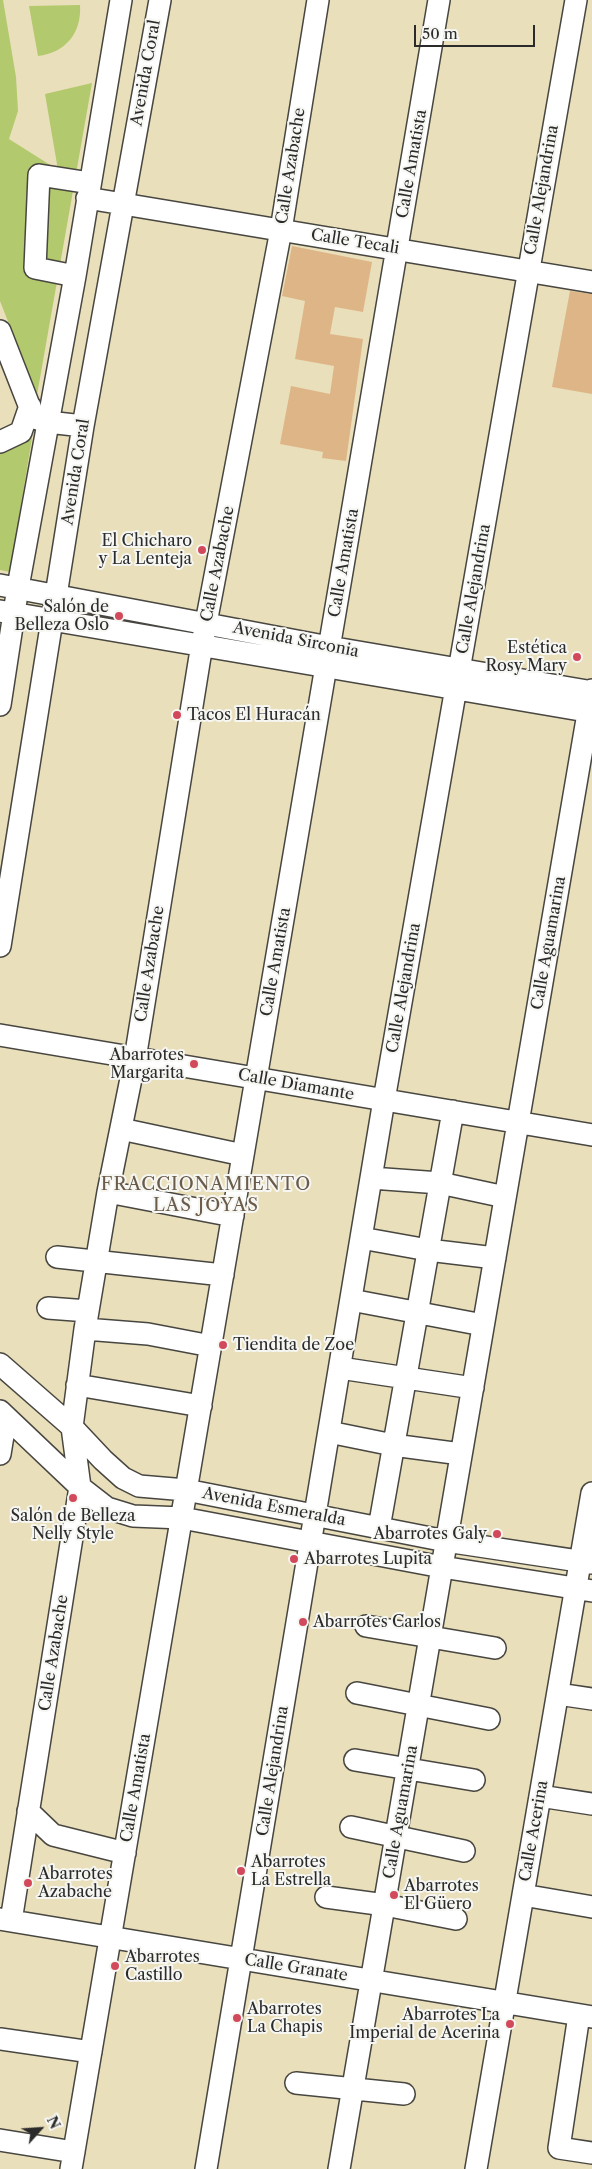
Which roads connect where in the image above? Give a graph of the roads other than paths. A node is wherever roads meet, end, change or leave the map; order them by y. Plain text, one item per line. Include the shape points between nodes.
1 (121, 0) edge
2 (160, 0) edge
3 (318, 0) edge
4 (440, 0) edge
5 (576, 0) edge
6 (89, 190) junction
7 (123, 204) junction
8 (281, 230) junction
9 (397, 249) junction
10 (528, 271) junction
11 (75, 276) junction
12 (592, 282) edge
13 (0, 331) edge
14 (30, 406) junction
15 (48, 422) junction
16 (83, 426) junction
17 (0, 442) edge
18 (9, 586) edge
19 (55, 595) junction
20 (7, 612) edge
21 (51, 619) junction
22 (207, 623) junction
23 (202, 644) junction
24 (328, 656) junction
25 (458, 678) junction
26 (591, 699) edge
27 (0, 705) edge
28 (0, 946) edge
29 (0, 1035) edge
30 (135, 1059) junction
31 (256, 1078) junction
32 (384, 1100) junction
33 (453, 1111) junction
34 (518, 1123) junction
35 (122, 1129) junction
36 (592, 1135) edge
37 (243, 1155) junction
38 (371, 1178) junction
39 (440, 1183) junction
40 (108, 1192) junction
41 (505, 1197) junction
42 (233, 1216) junction
43 (361, 1238) junction
44 (428, 1250) junction
45 (57, 1257) dead end
46 (495, 1258) junction
47 (98, 1260) junction
48 (223, 1275) junction
49 (351, 1300) junction
50 (48, 1308) dead end
51 (417, 1314) junction
52 (87, 1320) junction
53 (483, 1326) junction
54 (211, 1346) junction
55 (0, 1364) edge
56 (340, 1368) junction
57 (405, 1378) junction
58 (77, 1385) junction
59 (473, 1388) junction
60 (201, 1406) junction
61 (3, 1414) edge
62 (72, 1427) junction
63 (329, 1432) junction
64 (394, 1445) junction
65 (0, 1454) edge
66 (461, 1454) junction
67 (80, 1487) junction
68 (186, 1490) junction
69 (592, 1493) edge
70 (315, 1516) junction
71 (182, 1518) junction
72 (379, 1528) junction
73 (446, 1541) junction
74 (310, 1543) junction
75 (586, 1562) edge
76 (442, 1567) junction
77 (584, 1589) edge
78 (366, 1626) dead end
79 (430, 1637) junction
80 (494, 1648) dead end
81 (357, 1693) dead end
82 (558, 1694) junction
83 (592, 1699) edge
84 (418, 1706) junction
85 (488, 1719) dead end
86 (355, 1760) dead end
87 (408, 1770) junction
88 (474, 1780) dead end
89 (540, 1796) junction
90 (592, 1804) edge
91 (28, 1811) junction
92 (351, 1827) dead end
93 (396, 1836) junction
94 (464, 1851) dead end
95 (125, 1853) junction
96 (523, 1895) junction
97 (326, 1897) dead end
98 (385, 1905) junction
99 (592, 1907) edge
100 (456, 1919) dead end
101 (5, 1920) edge
102 (110, 1938) junction
103 (241, 1959) junction
104 (371, 1981) junction
105 (505, 2003) junction
106 (586, 2016) edge
107 (0, 2039) edge
108 (91, 2052) junction
109 (296, 2083) dead end
110 (353, 2088) junction
111 (404, 2094) dead end
112 (0, 2140) edge
113 (592, 2153) edge
114 (73, 2160) edge
115 (206, 2169) edge
116 (339, 2169) edge
117 (476, 2169) edge

1 - 6 street
2 - 7 street, Avenida Coral
3 - 8 street, Calle Azabache
4 - 9 street, Calle Amatista
5 - 10 street, Calle Alejandrina
6 - 7 street, Calle Tecali
6 - 11 street
6 - 11 street, Calle Tecali via 38,175 35,268
7 - 8 street, Calle Tecali
7 - 16 street, Avenida Coral
8 - 9 street, Calle Tecali
8 - 22 street, Calle Azabache
9 - 10 street, Calle Tecali
9 - 24 street, Calle Amatista
10 - 12 street, Calle Tecali
10 - 25 street, Calle Alejandrina
11 - 15 street
13 - 14 street
14 - 15 street via 34,418
14 - 17 street via 21,432
15 - 16 street
15 - 18 street
16 - 19 street, Avenida Coral
18 - 19 street, Avenida Sirconia
18 - 20 street
19 - 21 street, Avenida Coral
19 - 22 street, Avenida Sirconia
20 - 21 street, Avenida Sirconia
20 - 27 street
21 - 23 street, Avenida Sirconia
21 - 28 street, Avenida Coral
22 - 23 street, Calle Azabache
22 - 24 street, Avenida Sirconia
23 - 24 street, Avenida Sirconia
23 - 30 street, Calle Azabache
24 - 25 street, Avenida Sirconia
24 - 31 street, Calle Amatista
25 - 26 street, Avenida Sirconia
25 - 32 street, Calle Alejandrina
26 - 34 street, Calle Aguamarina
29 - 30 street, Calle Diamante
30 - 31 street, Calle Diamante
30 - 35 street, Calle Azabache
31 - 32 street, Calle Diamante
31 - 37 street, Calle Amatista
32 - 33 street, Calle Diamante
32 - 38 street, Calle Alejandrina
33 - 34 street, Calle Diamante
33 - 39 street
34 - 36 street, Calle Diamante
34 - 41 street, Calle Aguamarina
35 - 37 street
35 - 40 street, Calle Azabache
37 - 42 street, Calle Amatista
38 - 39 street
38 - 43 street, Calle Alejandrina
39 - 41 street
39 - 44 street
40 - 42 street
40 - 47 street, Calle Azabache
41 - 46 street, Calle Aguamarina
42 - 48 street, Calle Amatista
43 - 44 street
43 - 49 street, Calle Alejandrina
44 - 46 street
44 - 51 street
45 - 47 street
46 - 53 street, Calle Aguamarina
47 - 48 street
47 - 52 street, Calle Azabache
48 - 54 street, Calle Amatista
49 - 51 street
49 - 56 street, Calle Alejandrina
50 - 52 street
51 - 53 street
51 - 57 street
52 - 54 street
52 - 58 street, Calle Azabache
53 - 59 street, Calle Aguamarina
54 - 60 street, Calle Amatista
55 - 62 street, Avenida Esmeralda
56 - 57 street
56 - 63 street, Calle Alejandrina
57 - 59 street
57 - 64 street
58 - 60 street
58 - 62 street, Calle Azabache
59 - 66 street, Calle Aguamarina
60 - 68 street, Calle Amatista
61 - 65 street
61 - 67 street, Avenida Esmeralda
62 - 67 street, Calle Azabache
62 - 68 street, Avenida Esmeralda via 123,1478 139,1486
63 - 64 street
63 - 70 street, Calle Alejandrina
64 - 66 street
64 - 72 street
66 - 73 street, Calle Aguamarina
67 - 71 street, Avenida Esmeralda via 107,1508 133,1516
67 - 91 street, Calle Azabache
68 - 70 street, Avenida Esmeralda
68 - 71 street, Calle Amatista
69 - 75 street, Calle Acerina
70 - 72 street, Avenida Esmeralda
70 - 74 street, Calle Alejandrina
71 - 74 street, Avenida Esmeralda
71 - 95 street, Calle Amatista
72 - 73 street, Avenida Esmeralda
73 - 75 street, Avenida Esmeralda
73 - 76 street, Calle Aguamarina
74 - 76 street, Avenida Esmeralda
74 - 103 street, Calle Alejandrina
75 - 77 street, Calle Acerina
76 - 77 street, Avenida Esmeralda
76 - 79 street, Calle Aguamarina
77 - 82 street, Calle Acerina
78 - 79 street
79 - 80 street
79 - 84 street, Calle Aguamarina
81 - 84 street
82 - 83 street
82 - 89 street, Calle Acerina
84 - 85 street
84 - 87 street, Calle Aguamarina
86 - 87 street
87 - 88 street
87 - 93 street, Calle Aguamarina
89 - 90 street
89 - 96 street, Calle Acerina
91 - 95 street via 53,1835
91 - 101 street, Calle Azabache
92 - 93 street
93 - 94 street
93 - 98 street, Calle Aguamarina
95 - 102 street, Calle Amatista
96 - 99 street
96 - 105 street, Calle Acerina
97 - 98 street
98 - 100 street
98 - 104 street, Calle Aguamarina
101 - 102 street, Calle Granate
102 - 103 street, Calle Granate
102 - 108 street, Calle Amatista
103 - 104 street, Calle Granate
103 - 115 street, Calle Alejandrina
104 - 105 street, Calle Granate
104 - 110 street, Calle Aguamarina
105 - 106 street, Calle Granate
105 - 117 street, Calle Acerina
106 - 113 street via 560,2148
107 - 108 street
108 - 114 street, Calle Amatista
109 - 110 street
110 - 111 street
110 - 116 street, Calle Aguamarina
112 - 114 street

